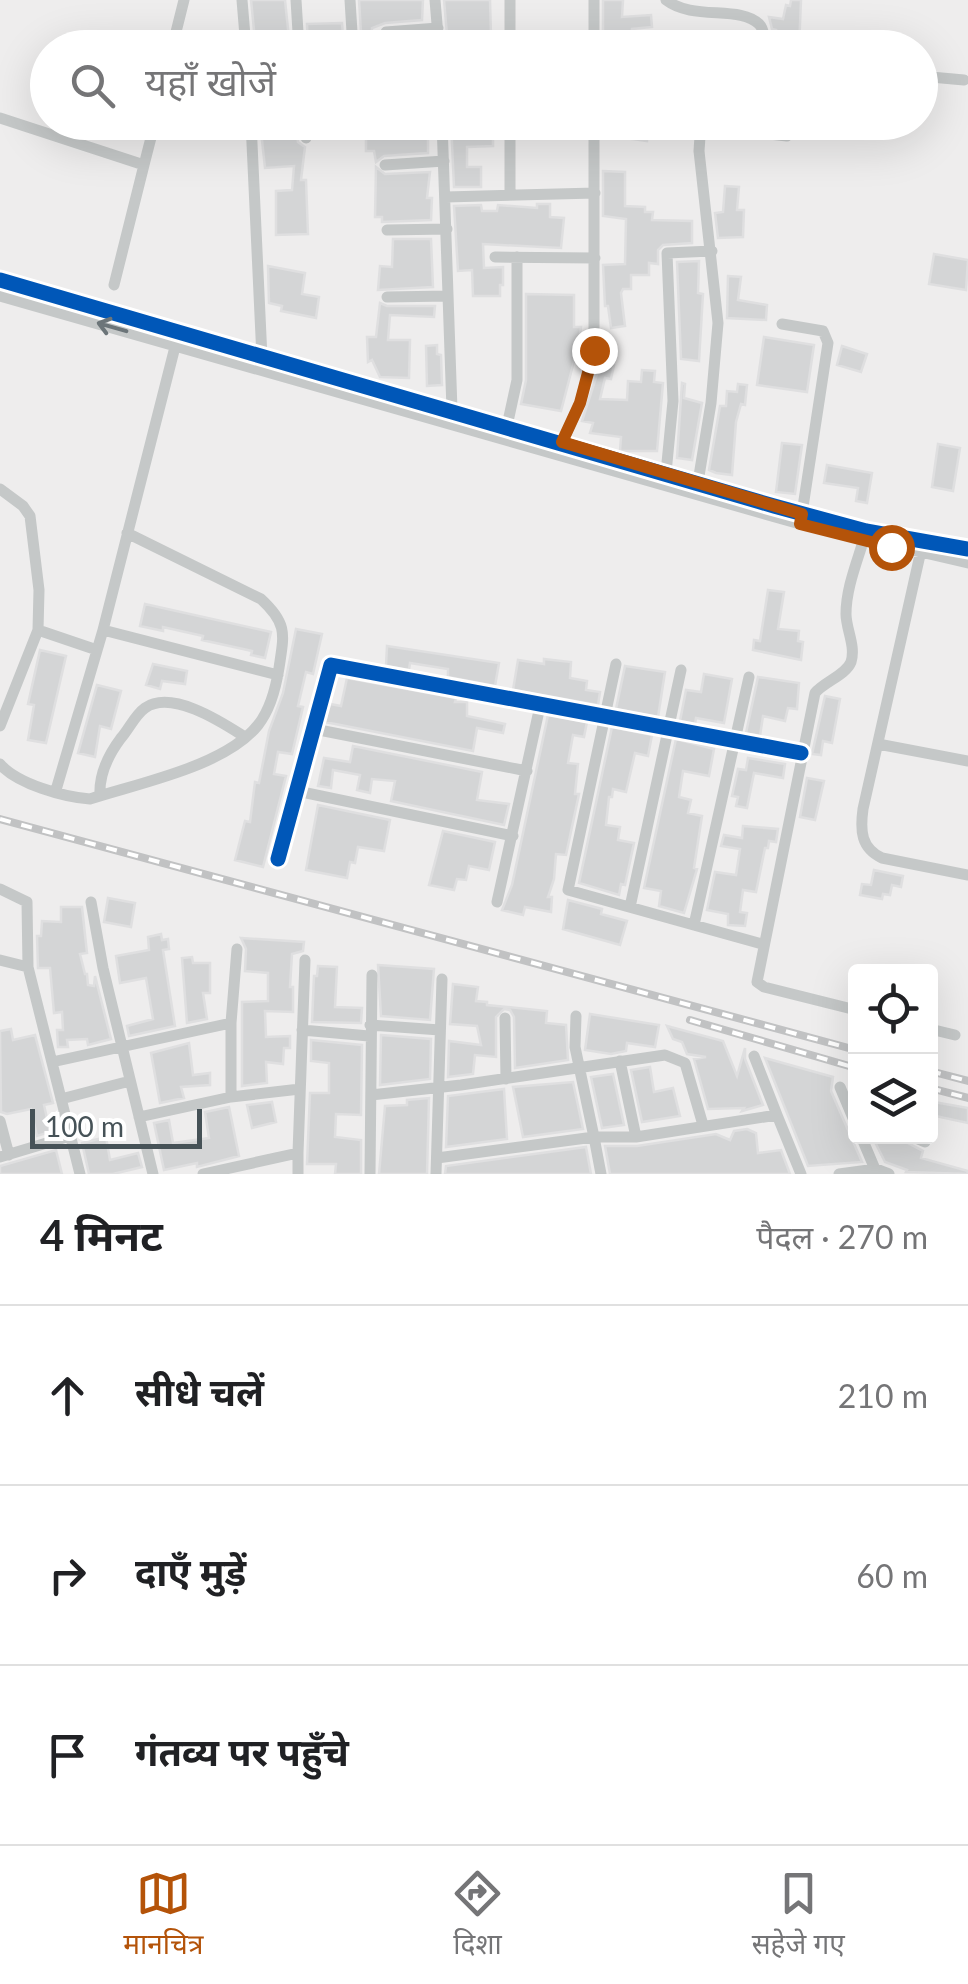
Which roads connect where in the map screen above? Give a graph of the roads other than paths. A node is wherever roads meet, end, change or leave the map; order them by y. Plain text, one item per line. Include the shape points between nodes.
1 (184, 0) edge
2 (242, 0) edge
3 (296, 0) edge
4 (350, 0) edge
5 (436, 0) edge
6 (510, 0) edge
7 (594, 0) edge
8 (666, 0) edge
9 (438, 28) joint
10 (176, 30) edge
11 (244, 30) edge
12 (298, 30) edge
13 (352, 30) edge
14 (412, 30) edge
15 (510, 30) edge
16 (594, 30) edge
17 (763, 30) edge
18 (938, 78) edge
19 (964, 80) dead end
20 (0, 118) edge
21 (30, 128) edge
22 (67, 140) edge
23 (150, 140) edge
24 (252, 140) edge
25 (443, 140) edge
26 (510, 140) edge
27 (594, 140) edge
28 (699, 140) edge
29 (444, 161) junction
30 (385, 164) dead end
31 (144, 165) junction
32 (594, 193) junction
33 (510, 194) junction
34 (446, 197) junction
35 (446, 229) junction
36 (387, 230) dead end
37 (712, 250) junction
38 (495, 257) dead end
39 (517, 257) junction
40 (595, 258) junction
41 (0, 280) edge
42 (114, 285) dead end
43 (0, 296) edge
44 (448, 296) junction
45 (387, 297) dead end
46 (782, 324) dead end
47 (180, 331) junction
48 (175, 345) junction
49 (262, 361) junction
50 (452, 410) junction
51 (507, 426) junction
52 (560, 448) junction
53 (666, 473) junction
54 (698, 482) junction
55 (0, 489) edge
56 (801, 519) junction
57 (127, 534) junction
58 (864, 536) junction
59 (922, 547) junction
60 (968, 549) edge
61 (968, 564) edge
62 (38, 630) junction
63 (103, 630) junction
64 (97, 650) junction
65 (616, 664) dead end
66 (681, 670) dead end
67 (278, 674) junction
68 (749, 677) dead end
69 (540, 706) junction
70 (604, 718) junction
71 (0, 726) edge
72 (314, 729) junction
73 (669, 730) junction
74 (245, 737) junction
75 (734, 742) junction
76 (878, 744) junction
77 (802, 754) junction
78 (968, 760) edge
79 (0, 764) edge
80 (526, 771) junction
81 (56, 790) junction
82 (297, 791) junction
83 (100, 795) junction
84 (514, 836) junction
85 (278, 860) dead end
86 (968, 875) edge
87 (0, 889) edge
88 (91, 902) dead end
89 (498, 902) dead end
90 (630, 907) junction
91 (694, 925) junction
92 (762, 944) junction
93 (237, 949) dead end
94 (0, 960) edge
95 (305, 960) dead end
96 (28, 967) junction
97 (372, 976) dead end
98 (442, 979) dead end
99 (848, 1008) edge
100 (576, 1016) dead end
101 (506, 1018) dead end
102 (231, 1023) junction
103 (302, 1030) junction
104 (440, 1030) junction
105 (370, 1031) junction
106 (938, 1031) edge
107 (955, 1035) dead end
108 (122, 1046) junction
109 (754, 1056) dead end
110 (52, 1062) junction
111 (620, 1062) junction
112 (582, 1068) junction
113 (506, 1079) junction
114 (130, 1081) junction
115 (840, 1087) dead end
116 (438, 1088) junction
117 (300, 1089) junction
118 (371, 1095) junction
119 (231, 1097) junction
120 (61, 1099) junction
121 (848, 1105) edge
122 (778, 1116) junction
123 (139, 1117) junction
124 (0, 1121) edge
125 (704, 1125) junction
126 (70, 1136) junction
127 (594, 1137) junction
128 (636, 1137) junction
129 (865, 1144) edge
130 (298, 1153) junction
131 (4, 1156) edge
132 (437, 1158) junction
133 (222, 1172) edge
134 (881, 1172) edge
135 (80, 1174) edge
136 (153, 1174) edge
137 (203, 1174) edge
138 (298, 1174) edge
139 (370, 1174) edge
140 (436, 1174) edge
141 (600, 1174) edge
142 (801, 1174) edge
143 (839, 1174) edge

1 - 10 street
2 - 11 street
3 - 12 street
4 - 13 street
5 - 9 street
6 - 15 street
7 - 16 street
8 - 17 street via 695,13 759,23
9 - 14 street
18 - 19 street
20 - 21 street
22 - 31 street
23 - 31 street
24 - 49 street
25 - 29 street
26 - 33 street
27 - 32 street
28 - 37 street
29 - 30 street
29 - 34 street
31 - 42 street
32 - 33 street
32 - 40 street
33 - 34 street
34 - 35 street
35 - 36 street
35 - 44 street
37 - 53 street via 667,253 673,401
37 - 54 street via 718,323
38 - 39 street
39 - 40 street
39 - 51 street via 518,380
40 - 52 street via 594,350
41 - 47 street
48 -> 43 street
44 - 45 street
44 - 50 street
46 - 56 street via 823,331 828,343
47 - 48 street
47 - 49 street
48 - 49 street
48 - 57 street
49 - 50 street
49 - 52 street
50 - 51 street
51 - 52 street
52 - 53 street
52 - 56 street
53 - 54 street
54 - 56 street
55 - 62 street via 30,516
56 - 58 street
57 - 63 street
57 - 67 street via 273,610 284,636
58 - 59 street
58 - 77 street via 846,614 850,662 815,693
59 - 60 street
59 - 61 street
59 - 76 street
62 - 64 street
62 - 71 street
63 - 64 street
63 - 67 street
64 - 81 street
65 - 70 street
66 - 73 street
67 - 74 street via 266,714
68 - 75 street
69 - 70 street
69 - 72 street via 332,664
69 - 80 street
70 - 73 street
70 - 90 street via 568,890
72 - 80 street
72 - 82 street
73 - 75 street
73 - 90 street
74 - 83 street via 222,754
74 - 83 street via 205,712 151,704 115,746
75 - 77 street
75 - 91 street
76 - 78 street
76 - 86 street via 862,821 865,845 882,858
77 - 92 street
79 - 81 street via 13,778
80 - 84 street
81 - 83 street via 76,798
82 - 84 street
82 - 85 street
84 - 89 street
87 - 96 street via 27,902
88 - 108 street
90 - 91 street
91 - 92 street
92 - 99 street via 758,984
93 - 102 street
94 - 96 street
95 - 103 street
96 - 110 street
97 - 105 street
98 - 104 street
100 - 112 street
101 - 113 street
102 - 108 street
102 - 119 street
103 - 105 street
103 - 117 street
104 - 105 street
104 - 116 street
105 - 118 street
106 - 107 street
108 - 110 street
108 - 114 street
109 - 122 street
110 - 120 street
111 - 112 street
111 - 125 street via 664,1055 685,1063
111 - 128 street
112 - 113 street
112 - 127 street
113 - 116 street
114 - 120 street
114 - 123 street
115 - 121 street
116 - 118 street
116 - 132 street
117 - 119 street
117 - 130 street
118 - 139 street
119 - 123 street
120 - 126 street
122 - 125 street
122 - 142 street
123 - 136 street
124 - 131 street
125 - 128 street
126 - 131 street
126 - 135 street
127 - 128 street
127 - 132 street
127 - 141 street
129 - 134 street
130 - 133 street
130 - 138 street
132 - 140 street
133 - 137 street
134 - 143 street

